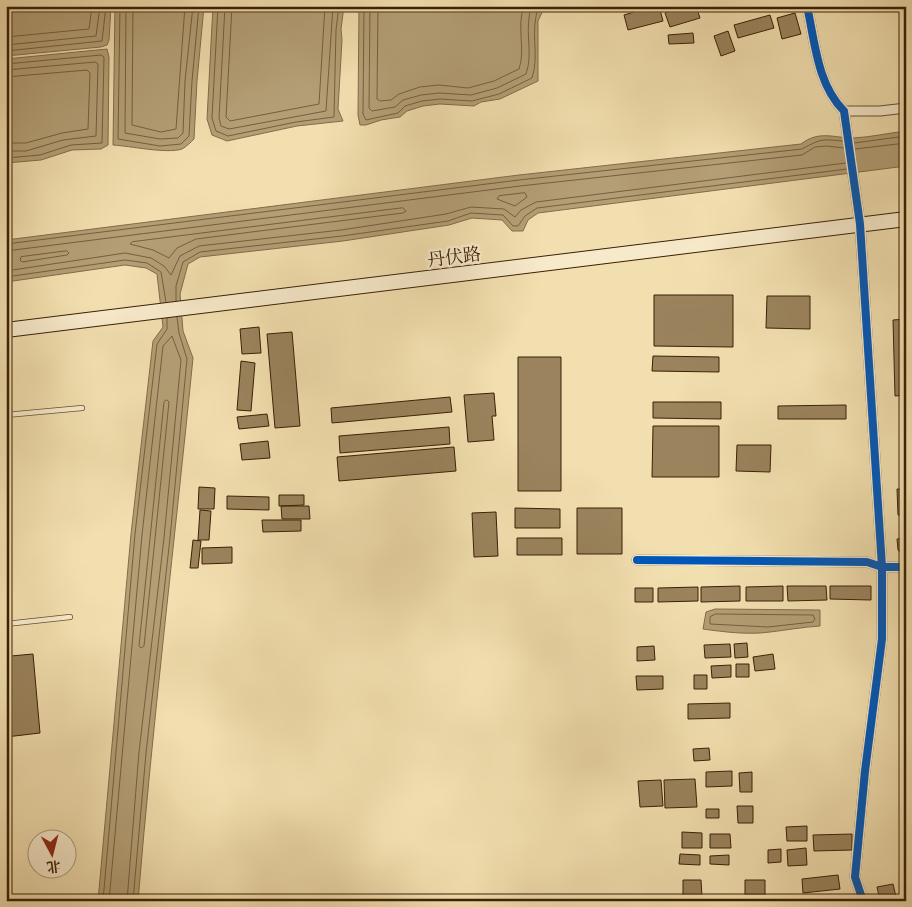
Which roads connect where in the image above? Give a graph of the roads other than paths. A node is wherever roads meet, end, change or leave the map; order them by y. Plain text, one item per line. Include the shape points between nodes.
1 (807, 6) edge
2 (906, 108) edge
3 (844, 110) junction
4 (906, 219) edge
5 (860, 224) junction
6 (6, 330) edge
7 (82, 408) dead end
8 (6, 415) edge
9 (637, 560) dead end
10 (906, 567) edge
11 (882, 568) junction
12 (70, 617) dead end
13 (6, 624) edge
14 (862, 901) edge

1 - 3 street via 822,78 834,101
2 - 3 street
3 - 5 street
4 - 5 main road, 丹伏路
5 - 6 main road, 丹伏路
5 - 11 street
7 - 8 lane
9 - 11 street via 867,562
10 - 11 street
11 - 14 street via 882,639 855,877
12 - 13 lane

